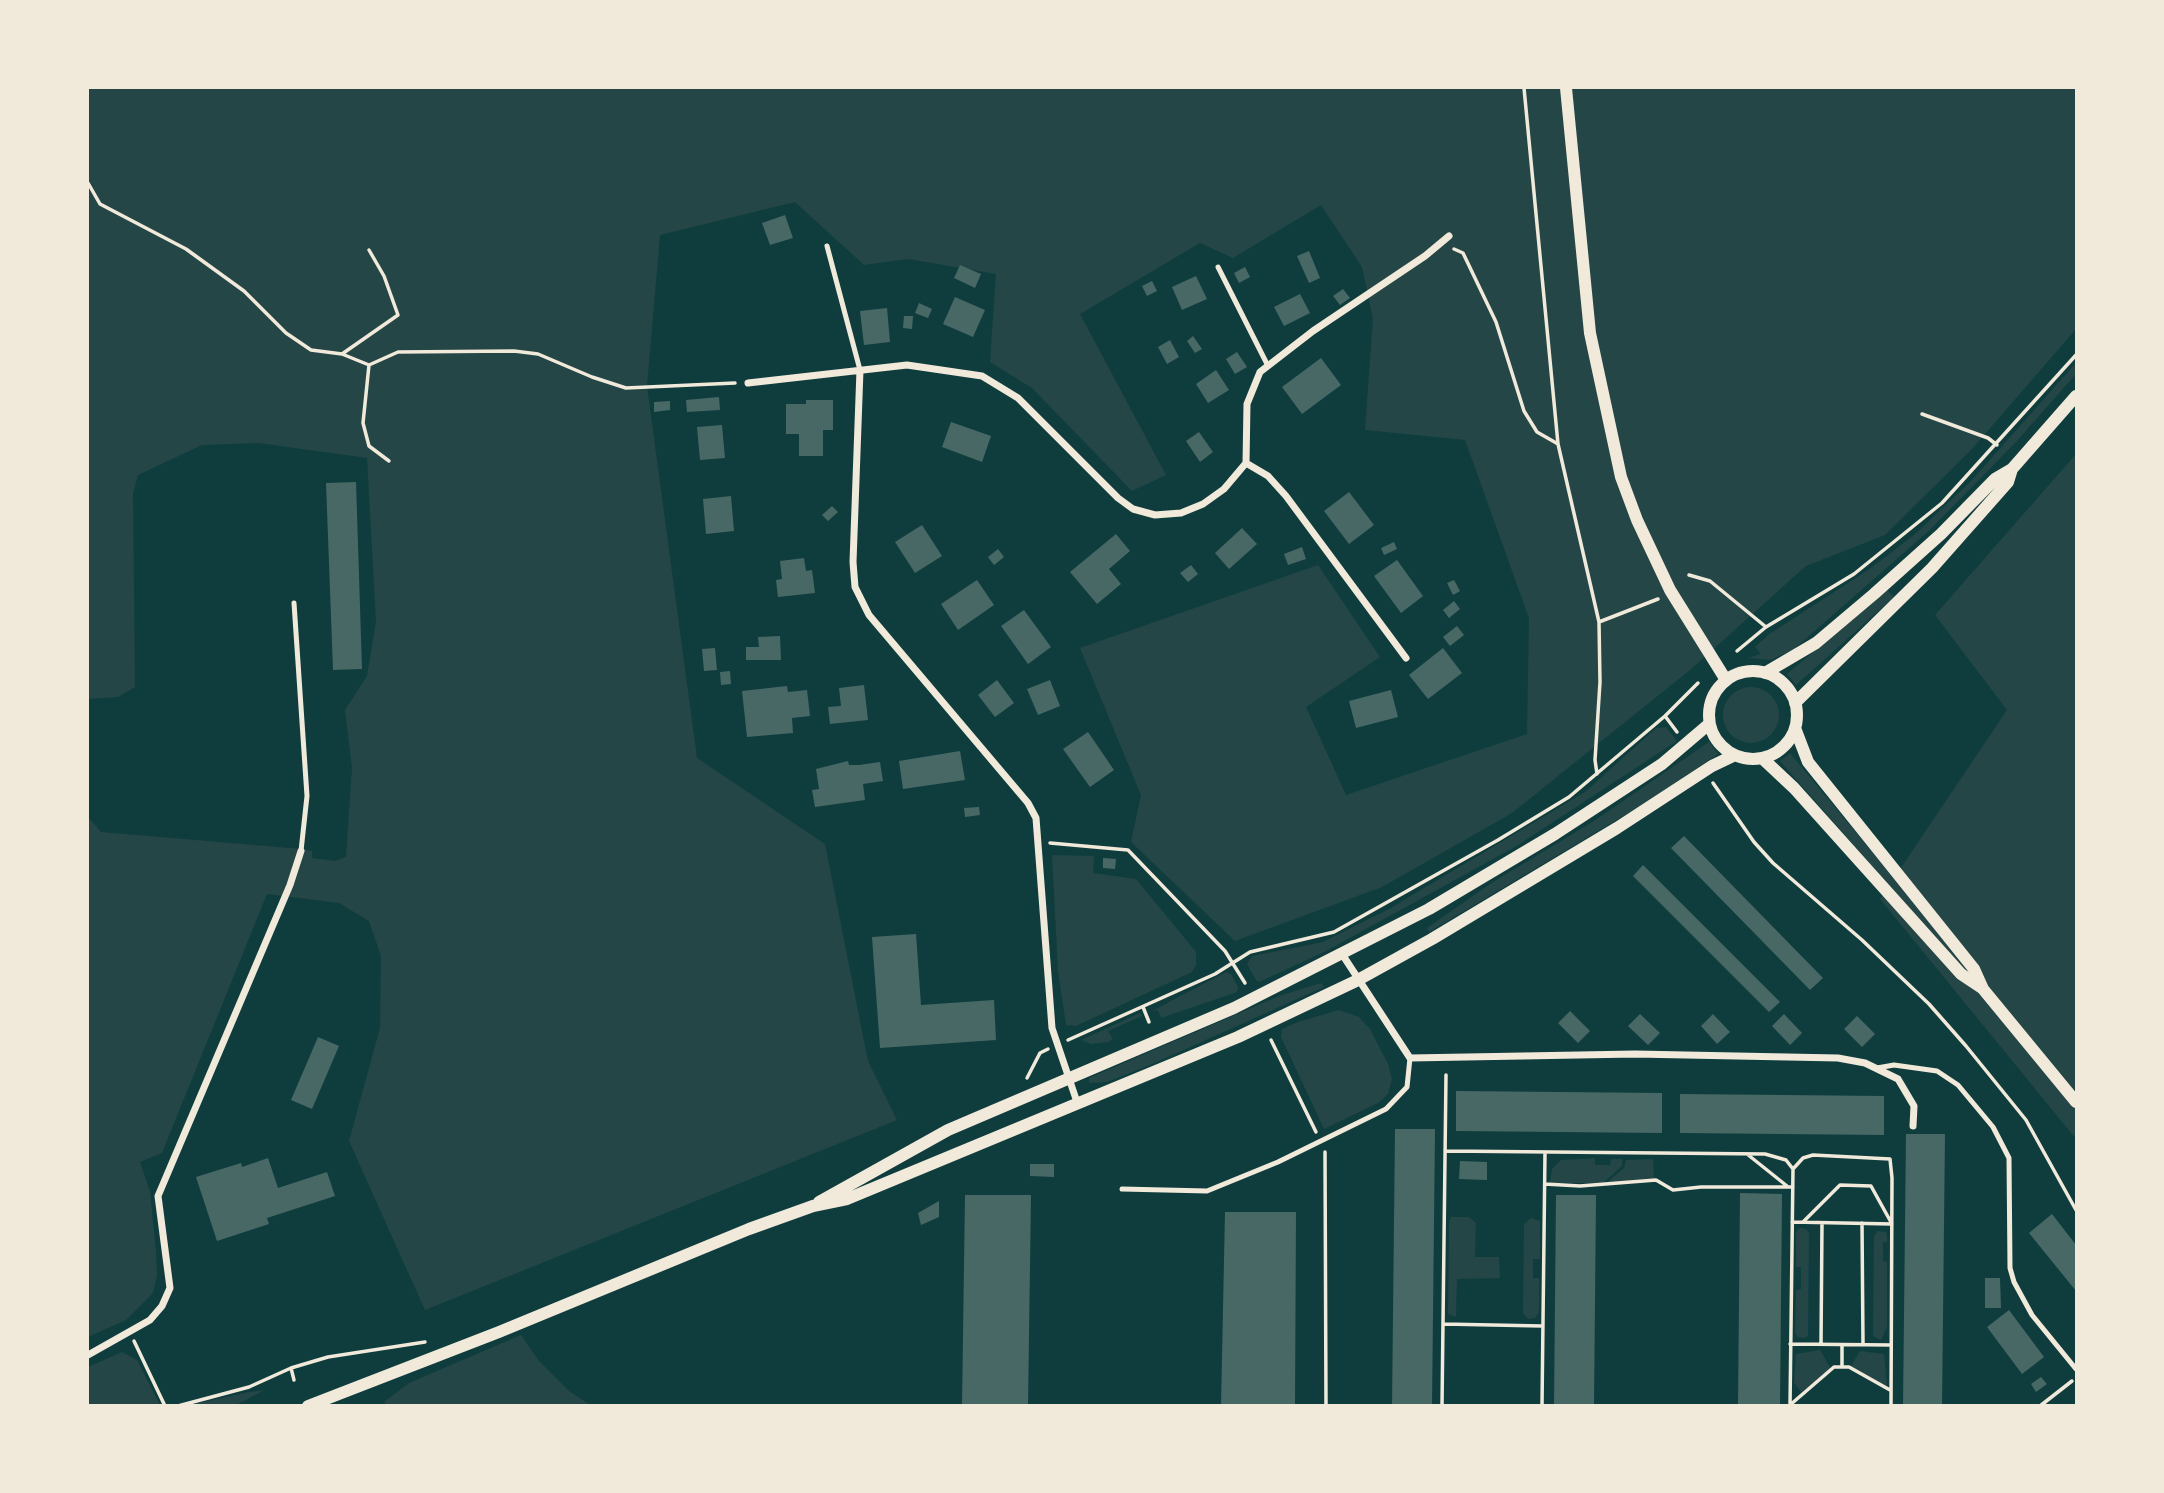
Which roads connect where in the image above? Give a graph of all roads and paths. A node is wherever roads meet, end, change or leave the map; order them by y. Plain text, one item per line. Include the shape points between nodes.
1 (1524, 88) edge
2 (1566, 88) edge
3 (88, 184) edge
4 (1448, 236) joint
5 (827, 246) dead end
6 (369, 250) dead end
7 (1218, 267) dead end
8 (342, 354) junction
9 (2077, 355) edge
10 (1268, 364) junction
11 (369, 365) junction
12 (860, 370) junction
13 (748, 383) joint
14 (2077, 396) edge
15 (1922, 414) dead end
16 (1558, 444) junction
17 (1997, 445) junction
18 (389, 461) dead end
19 (1246, 463) junction
20 (2012, 470) junction
21 (1689, 575) dead end
22 (1658, 599) dead end
23 (294, 603) dead end
24 (1599, 622) junction
25 (1766, 627) junction
26 (1737, 651) dead end
27 (1406, 658) dead end
28 (1765, 673) junction
29 (1726, 680) junction
30 (1698, 683) dead end
31 (1795, 703) junction
32 (1665, 716) junction
33 (1709, 724) junction
34 (1795, 728) junction
35 (1680, 736) dead end
36 (1735, 755) junction
37 (1762, 758) junction
38 (1597, 774) junction
39 (1712, 782) dead end
40 (1038, 842) junction
41 (300, 851) joint
42 (1342, 954) junction
43 (1233, 960) junction
44 (1356, 981) junction
45 (1245, 983) dead end
46 (1983, 989) junction
47 (1143, 1007) junction
48 (1149, 1022) dead end
49 (1271, 1040) dead end
50 (1057, 1045) junction
51 (1410, 1058) junction
52 (1877, 1068) junction
53 (1446, 1075) dead end
54 (1067, 1077) junction
55 (1022, 1082) dead end
56 (2077, 1102) edge
57 (1078, 1105) junction
58 (1913, 1126) dead end
59 (1321, 1142) junction
60 (1445, 1151) junction
61 (1545, 1152) junction
62 (1746, 1154) junction
63 (1793, 1169) junction
64 (1545, 1184) junction
65 (1790, 1187) junction
66 (1122, 1189) dead end
67 (813, 1206) junction
68 (2077, 1210) edge
69 (1792, 1222) junction
70 (1803, 1222) junction
71 (1822, 1223) junction
72 (1862, 1223) junction
73 (1892, 1224) junction
74 (1443, 1324) junction
75 (1543, 1326) junction
76 (130, 1332) junction
77 (428, 1341) dead end
78 (1790, 1344) junction
79 (1821, 1344) junction
80 (1842, 1345) junction
81 (1863, 1345) junction
82 (1891, 1345) junction
83 (88, 1355) edge
84 (1842, 1367) junction
85 (291, 1368) junction
86 (2077, 1369) edge
87 (2077, 1377) edge
88 (294, 1380) dead end
89 (1891, 1390) junction
90 (165, 1405) edge
91 (178, 1405) edge
92 (308, 1405) edge
93 (1326, 1405) edge
94 (1442, 1405) edge
95 (1542, 1405) edge
96 (1790, 1405) edge
97 (1891, 1405) edge
98 (2040, 1405) edge

1 - 16 path
2 - 29 street via 1590,333 1621,477 1670,590
3 - 8 path via 100,204 186,249 244,291 294,339 311,350
4 - 10 street
4 - 16 path via 1448,246 1463,253 1496,322 1524,411 1537,432
5 - 12 lane
6 - 8 path via 398,315
7 - 10 lane
8 - 11 path
9 - 17 path
10 - 19 street via 1249,392
11 - 13 path via 398,352 514,351 538,354 626,388
11 - 18 path via 363,423 369,446
12 - 13 street
12 - 19 street via 913,365 956,370 999,385 1118,498 1143,513 1166,516 1203,504 1224,489
12 - 40 street via 855,587 869,615 1028,803 1036,818
14 - 20 street
15 - 17 path
16 - 24 path
17 - 25 path via 1906,534 1854,574
19 - 27 street via 1268,476 1286,496
20 - 28 street via 1996,479 1941,534 1816,643
20 - 31 street via 2008,482 1933,568
21 - 25 path via 1710,581
22 - 24 path
23 - 41 lane via 307,796
24 - 38 path
25 - 26 path
28 - 29 street via 1744,672
28 - 31 street via 1786,686
29 - 33 street via 1712,697
30 - 32 path
31 - 34 street
32 - 35 path
32 - 38 path
33 - 36 street via 1716,740
33 - 42 street via 1662,764 1555,834
34 - 37 street via 1781,750
34 - 46 street via 1808,762 1974,969
36 - 37 street
36 - 44 street via 1712,765 1490,906
37 - 46 street via 1961,974
38 - 43 path via 1498,841 1334,932 1268,946
39 - 68 path via 1773,863 1871,949 1966,1046 2026,1121
40 - 43 path via 1128,850
40 - 50 street via 1049,1007
41 - 76 street via 290,885 158,1196 170,1288 150,1320
42 - 44 street
42 - 54 street via 1234,1008
43 - 45 path
43 - 47 path via 1215,974
44 - 51 street
44 - 57 street
46 - 56 street
47 - 48 path
47 - 50 path
49 - 59 path
50 - 54 street
50 - 55 path via 1040,1053
51 - 52 street via 1788,1056 1838,1058
51 - 59 lane via 1407,1087 1386,1109
52 - 58 street via 1898,1079 1914,1106
52 - 86 lane via 1894,1065 1937,1071 1958,1085 1993,1127 2009,1158 2014,1282 2032,1315
53 - 60 path
54 - 57 street
54 - 67 street via 948,1130
57 - 67 street via 847,1199
59 - 66 lane via 1208,1191
59 - 93 path via 1326,1154
60 - 61 path
60 - 74 path
61 - 62 path
61 - 64 path
62 - 63 path via 1778,1156
62 - 65 path
63 - 65 path
63 - 73 path via 1813,1155 1890,1160
64 - 65 path via 1657,1180 1673,1190
64 - 75 path
65 - 69 path
67 - 92 street
69 - 70 path
69 - 78 path
70 - 71 path
70 - 73 path via 1840,1185 1871,1186
71 - 72 path
71 - 79 path
72 - 73 path
72 - 81 path
73 - 82 path
74 - 75 path
74 - 94 path
75 - 95 path
76 - 83 street
76 - 90 path
77 - 85 path via 328,1357
78 - 79 path
78 - 96 path
79 - 80 path
80 - 81 path
80 - 84 path
81 - 82 path
82 - 89 path
84 - 89 path
84 - 96 path via 1834,1367
85 - 88 path
85 - 91 path via 249,1387
87 - 98 path
89 - 97 path

